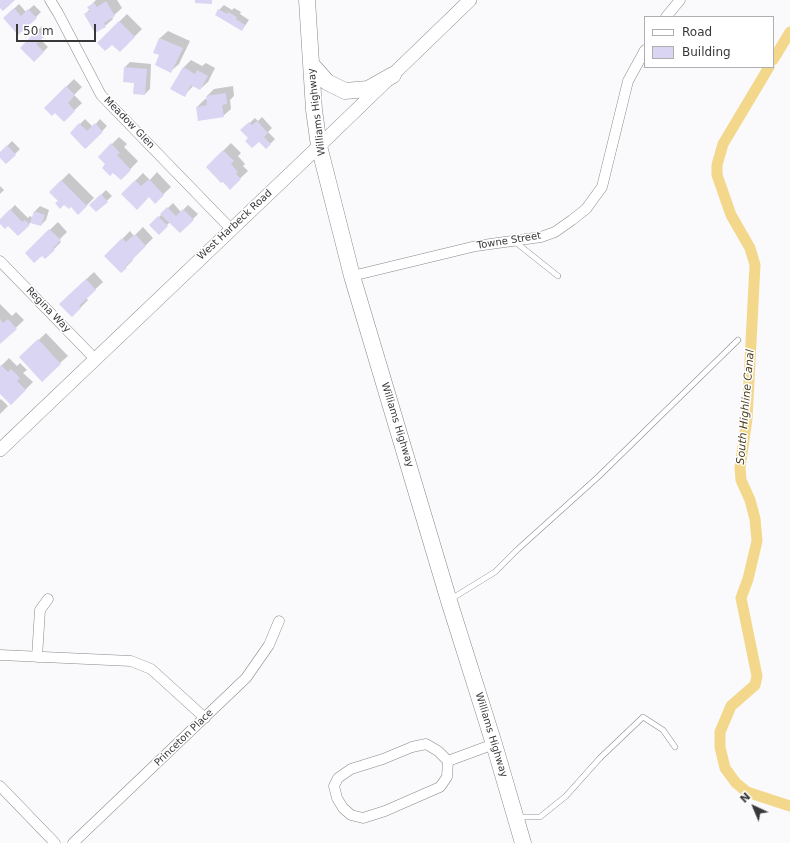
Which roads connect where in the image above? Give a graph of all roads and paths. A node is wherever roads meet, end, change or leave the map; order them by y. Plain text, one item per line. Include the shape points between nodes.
1 (50, 0) edge
2 (307, 0) edge
3 (470, 0) edge
4 (680, 0) edge
5 (667, 16) edge
6 (644, 52) edge
7 (311, 64) junction
8 (393, 75) junction
9 (319, 146) junction
10 (232, 229) junction
11 (513, 240) junction
12 (0, 261) edge
13 (352, 276) junction
14 (558, 276) dead end
15 (738, 340) dead end
16 (95, 359) junction
17 (0, 450) edge
18 (48, 599) dead end
19 (449, 601) junction
20 (279, 621) dead end
21 (0, 656) edge
22 (36, 657) junction
23 (205, 718) junction
24 (494, 744) junction
25 (674, 747) dead end
26 (448, 761) junction
27 (0, 786) edge
28 (515, 817) junction
29 (55, 843) edge
30 (73, 843) edge
31 (523, 843) edge

1 - 10 street, Meadow Glen via 101,95
2 - 7 main road, Williams Highway
3 - 8 street, West Harbeck Road
4 - 5 street
6 - 11 street, Towne Street via 628,81 602,187 586,209 555,232 541,237
7 - 8 main road via 327,82 345,91 368,89
7 - 9 main road, Williams Highway
8 - 9 street, West Harbeck Road
9 - 10 street, West Harbeck Road
9 - 13 main road, Williams Highway
10 - 16 street, West Harbeck Road
11 - 13 street, Towne Street via 476,246
11 - 14 lane
12 - 16 street, Regina Way
13 - 19 main road, Williams Highway
15 - 19 lane via 598,477 495,572
16 - 17 street, West Harbeck Road
18 - 22 street via 40,610
19 - 24 main road, Williams Highway
20 - 23 street, Princeton Place via 269,646 246,678
21 - 22 street
22 - 23 street via 131,661 151,669
23 - 30 street, Princeton Place
24 - 26 street
24 - 28 main road, Williams Highway
25 - 28 lane via 663,730 643,717 600,758 566,796 540,817
26 - 26 street via 426,744 412,747 351,769 338,778 334,786 337,798 351,815 363,818 385,811 440,787 447,777
27 - 29 street
28 - 31 main road, Williams Highway

